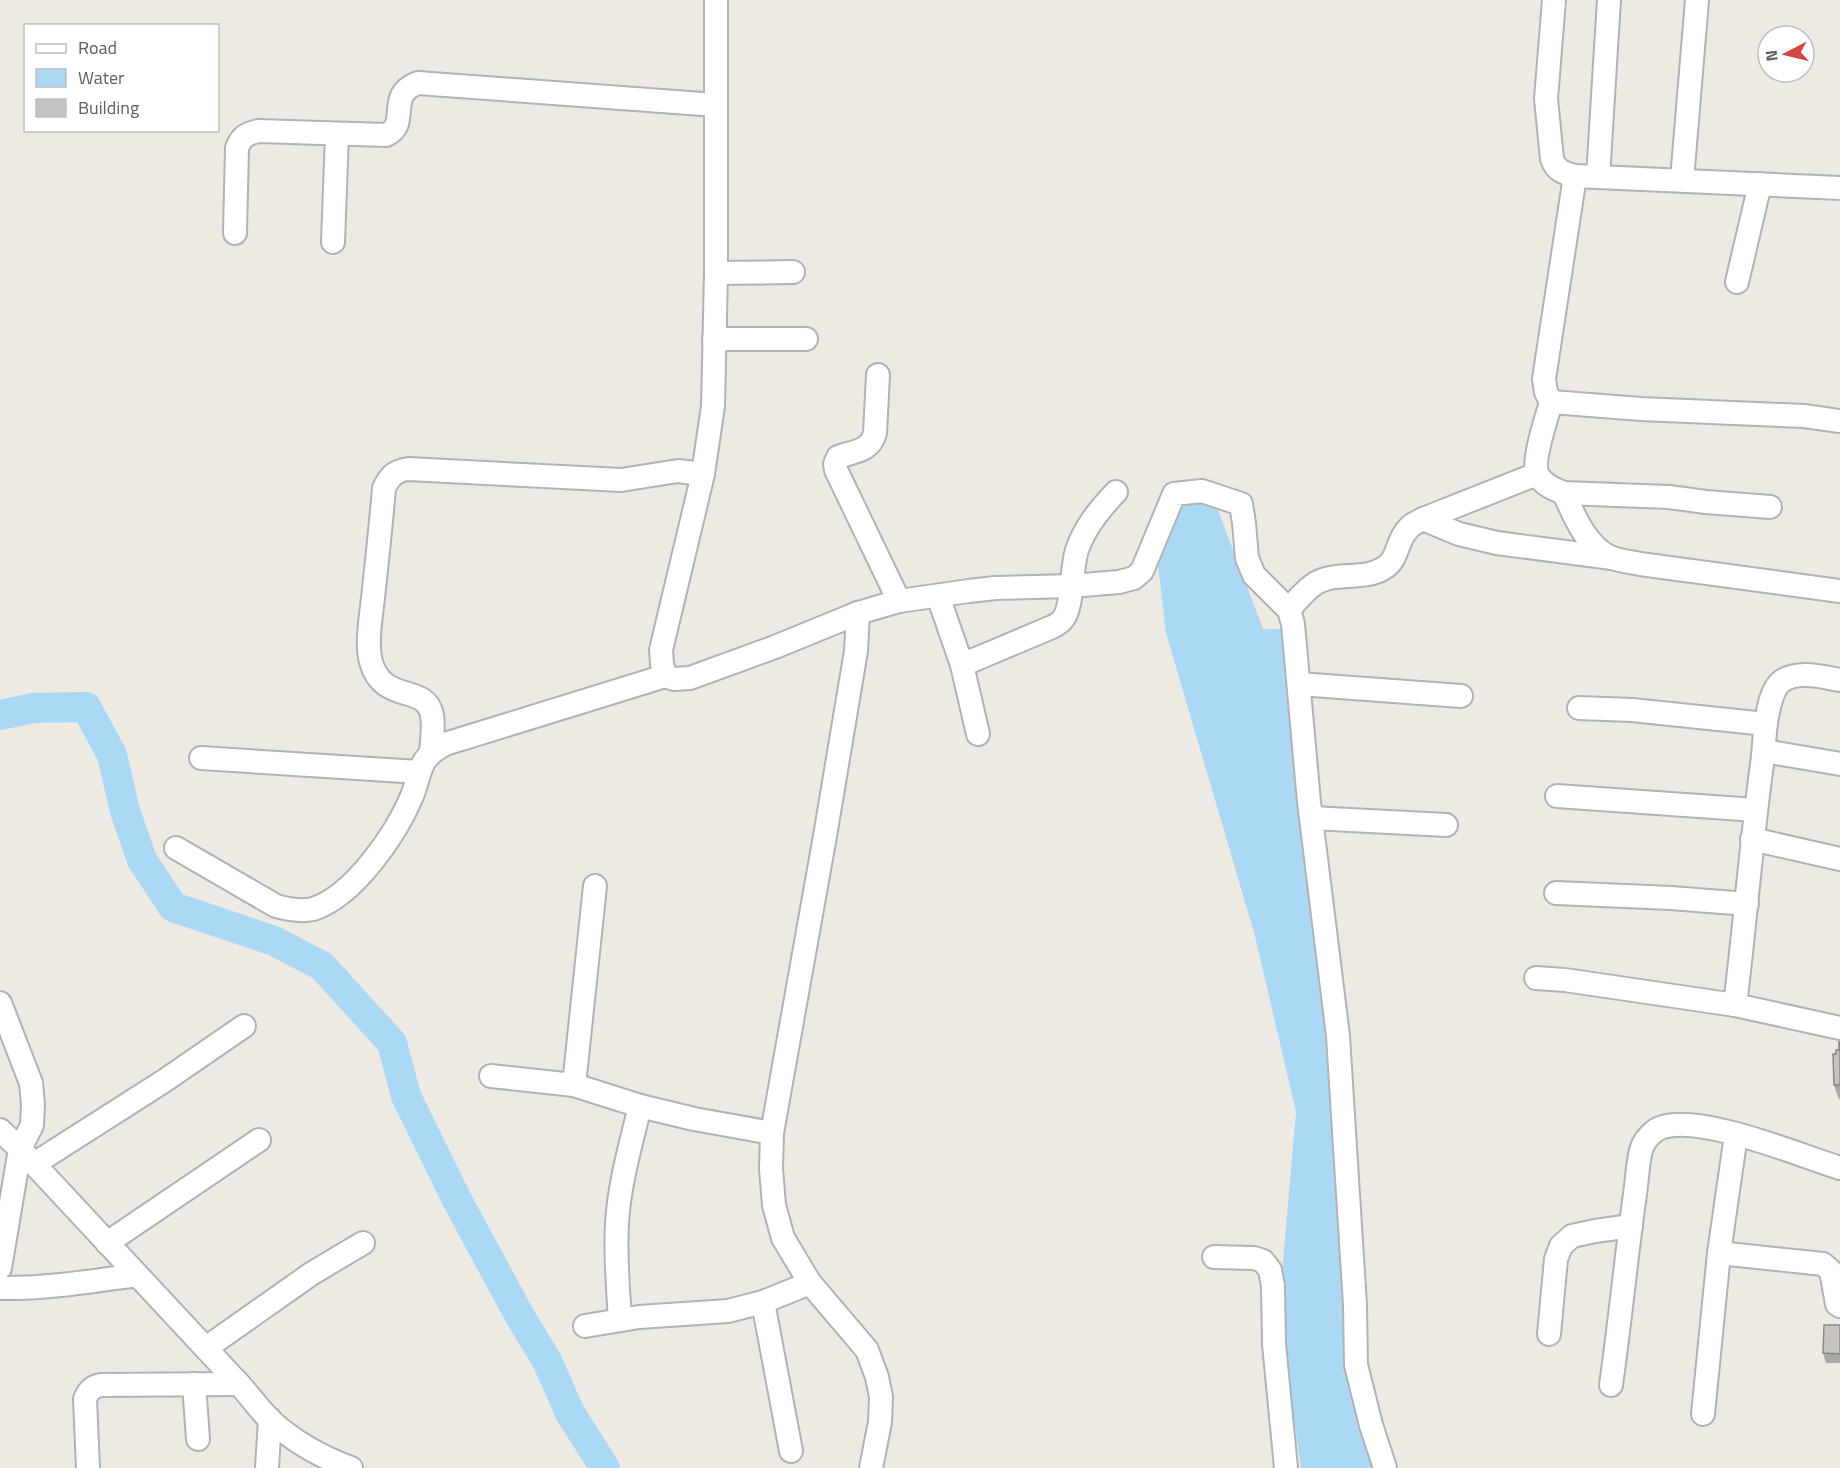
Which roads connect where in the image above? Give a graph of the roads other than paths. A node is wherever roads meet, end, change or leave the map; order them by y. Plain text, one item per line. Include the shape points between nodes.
1 (716, 0) edge
2 (1554, 0) edge
3 (1610, 0) edge
4 (1697, 0) edge
5 (716, 105) junction
6 (338, 134) junction
7 (1575, 176) junction
8 (1598, 177) junction
9 (1682, 180) junction
10 (1760, 184) junction
11 (1840, 188) edge
12 (235, 233) dead end
13 (333, 242) dead end
14 (793, 272) dead end
15 (716, 273) junction
16 (1737, 282) dead end
17 (714, 339) junction
18 (806, 339) dead end
19 (878, 375) dead end
20 (1551, 402) junction
21 (1840, 421) edge
22 (703, 474) junction
23 (1537, 474) junction
24 (1116, 492) dead end
25 (1564, 493) junction
26 (1770, 507) dead end
27 (1423, 519) junction
28 (1612, 558) junction
29 (1071, 586) junction
30 (1840, 591) edge
31 (938, 596) junction
32 (899, 601) junction
33 (1289, 610) junction
34 (858, 613) junction
35 (962, 665) junction
36 (665, 676) junction
37 (1840, 680) edge
38 (1299, 684) junction
39 (1461, 696) dead end
40 (1579, 708) dead end
41 (1766, 724) junction
42 (978, 734) dead end
43 (431, 751) junction
44 (1764, 751) junction
45 (201, 758) dead end
46 (1840, 764) edge
47 (418, 772) junction
48 (1557, 796) dead end
49 (1756, 810) junction
50 (1312, 819) junction
51 (1446, 825) dead end
52 (1752, 839) junction
53 (176, 848) dead end
54 (1840, 859) edge
55 (595, 886) dead end
56 (1556, 893) dead end
57 (1748, 904) junction
58 (1536, 978) dead end
59 (0, 1003) edge
60 (1735, 1005) junction
61 (244, 1026) dead end
62 (1840, 1029) edge
63 (491, 1076) dead end
64 (574, 1085) junction
65 (640, 1106) junction
66 (0, 1130) edge
67 (772, 1133) junction
68 (1736, 1135) junction
69 (259, 1140) dead end
70 (28, 1157) junction
71 (1840, 1168) edge
72 (1630, 1226) junction
73 (363, 1242) dead end
74 (107, 1243) junction
75 (1719, 1253) junction
76 (1214, 1257) dead end
77 (0, 1268) edge
78 (137, 1275) junction
79 (810, 1283) junction
80 (0, 1288) edge
81 (764, 1302) junction
82 (1840, 1306) edge
83 (620, 1320) junction
84 (585, 1326) dead end
85 (1549, 1334) dead end
86 (206, 1348) junction
87 (239, 1383) junction
88 (194, 1384) junction
89 (1611, 1385) dead end
90 (1703, 1414) dead end
91 (270, 1419) junction
92 (198, 1439) dead end
93 (790, 1451) dead end
94 (88, 1468) edge
95 (267, 1468) edge
96 (350, 1468) edge
97 (871, 1468) edge
98 (1286, 1468) edge
99 (1385, 1468) edge

1 - 5 street
2 - 7 street via 1546,99 1549,141 1555,167
3 - 8 street
4 - 9 street
5 - 6 street via 418,83 402,93 393,132
5 - 15 street
6 - 12 street via 258,131 240,139
6 - 13 street
7 - 8 street
7 - 20 street via 1544,379
8 - 9 street
9 - 10 street
10 - 11 street
10 - 16 street
14 - 15 street
15 - 17 street
17 - 18 street
17 - 22 street via 713,406
19 - 32 street via 872,442 866,448 838,457 835,464
20 - 21 street
20 - 23 street via 1536,457
22 - 36 street via 661,650
22 - 43 street via 678,471 621,480 408,469 390,476 384,488 370,660 386,686 419,696 429,706 433,716
23 - 25 street via 1549,487
23 - 27 street
24 - 29 street via 1095,514 1082,537
25 - 26 street via 1669,497
25 - 28 street via 1590,541
27 - 28 street via 1459,534 1497,543
27 - 33 street via 1408,528 1387,567 1374,574 1317,582
28 - 30 street
29 - 31 street via 995,588
29 - 33 street via 1134,578 1142,571 1174,494 1202,491 1241,504 1247,558 1254,575
29 - 35 street via 1064,618 1052,627
31 - 32 street
31 - 35 street
32 - 34 street
33 - 38 street
34 - 36 street via 690,678
34 - 67 street via 856,651
35 - 42 street
36 - 43 street
37 - 41 street via 1800,675 1781,682 1774,692
38 - 39 street
38 - 50 street
40 - 41 street
41 - 44 street
43 - 47 street
44 - 46 street
44 - 49 street
45 - 47 street
47 - 53 street via 412,795 393,833 361,874 334,898 312,909 276,906
48 - 49 street
49 - 52 street
50 - 51 street
50 - 99 street via 1338,1035 1356,1365
52 - 54 street
52 - 57 street
55 - 64 street
56 - 57 street
57 - 60 street
58 - 60 street
59 - 70 street via 31,1083
60 - 62 street
61 - 70 street via 164,1081
63 - 64 street
64 - 65 street
65 - 67 street
65 - 83 street via 617,1221 615,1262
66 - 70 street
67 - 79 street via 774,1205 783,1238
68 - 71 street
68 - 72 street via 1692,1125 1663,1127 1652,1133 1642,1146
68 - 75 street
69 - 74 street
70 - 74 street
70 - 77 street
72 - 85 street via 1572,1236 1561,1246 1556,1258
72 - 89 street
73 - 86 street via 310,1274
74 - 78 street
75 - 82 street via 1823,1264 1831,1271
75 - 90 street
76 - 98 street via 1254,1258 1270,1270
78 - 80 street
78 - 86 street
79 - 81 street
79 - 97 street via 867,1350 877,1377 880,1422
81 - 83 street via 728,1311
81 - 93 street
83 - 84 street
86 - 87 street
87 - 88 street
87 - 91 street
88 - 92 street
88 - 94 street via 93,1387 85,1400
91 - 95 street
91 - 96 street via 319,1455

